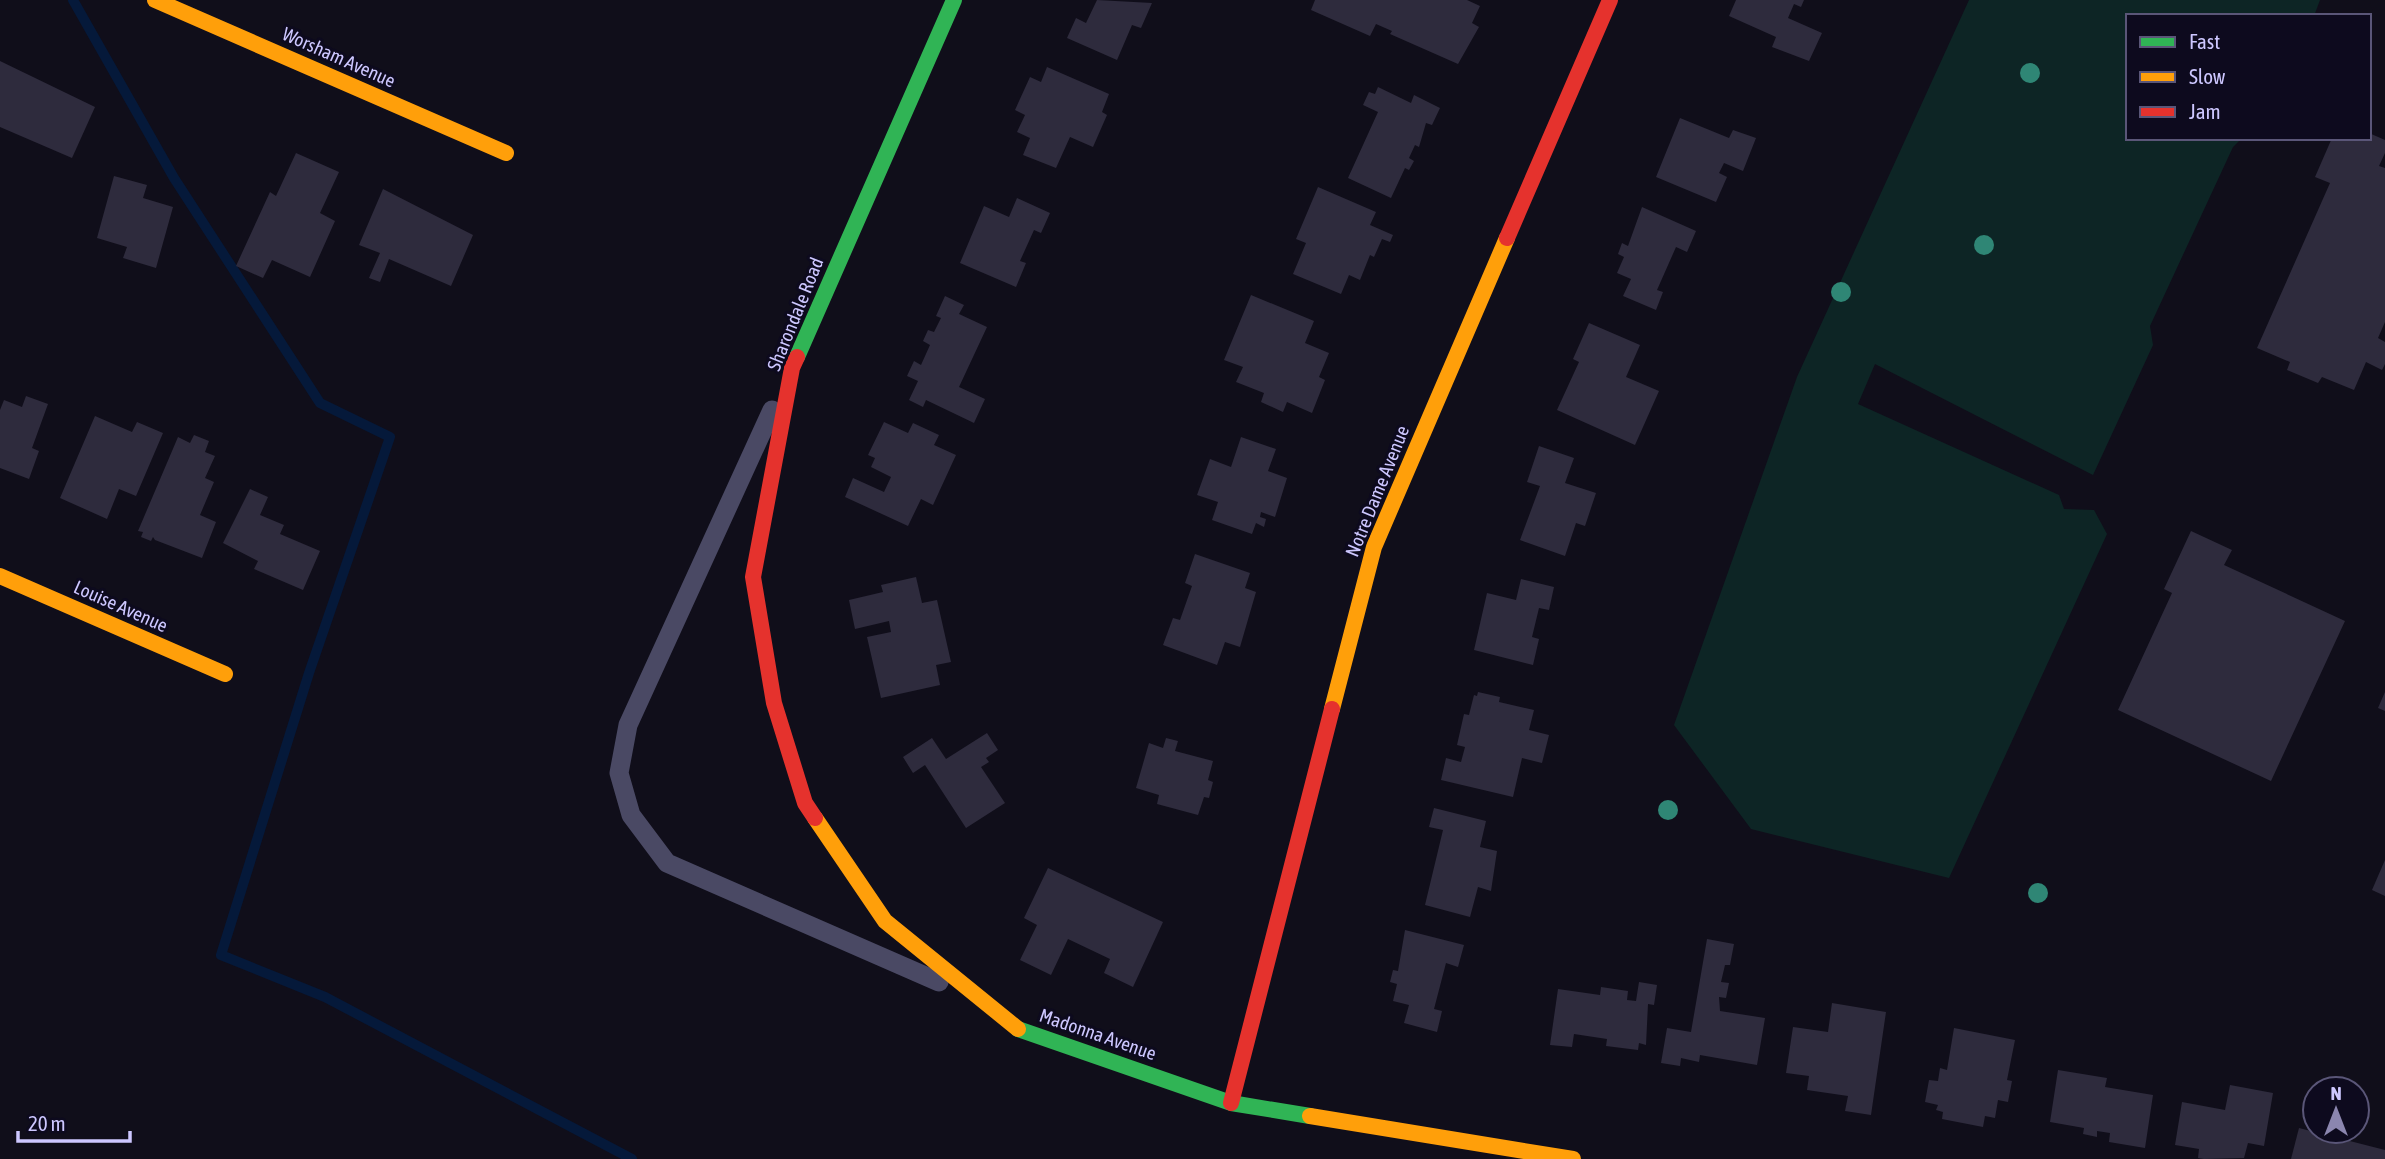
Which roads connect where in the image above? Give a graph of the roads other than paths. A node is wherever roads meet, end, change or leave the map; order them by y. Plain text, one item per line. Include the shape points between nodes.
1 (155, 0) edge
2 (954, 0) edge
3 (1610, 0) edge
4 (506, 153) dead end
5 (792, 368) junction
6 (0, 576) edge
7 (225, 674) dead end
8 (774, 704) joint
9 (981, 1000) junction
10 (1231, 1103) junction
11 (1573, 1159) edge

1 - 4 street, Worsham Avenue
2 - 5 street, Sharondale Road
3 - 10 street, Notre Dame Avenue via 1374,547
5 - 8 street, Sharondale Road via 752,577
5 - 9 lane via 628,725 619,774 631,815 667,863
6 - 7 street, Louise Avenue
8 - 9 street, Madonna Avenue via 805,803 885,921
9 - 10 street, Madonna Avenue via 1016,1028
10 - 11 street, Madonna Avenue

